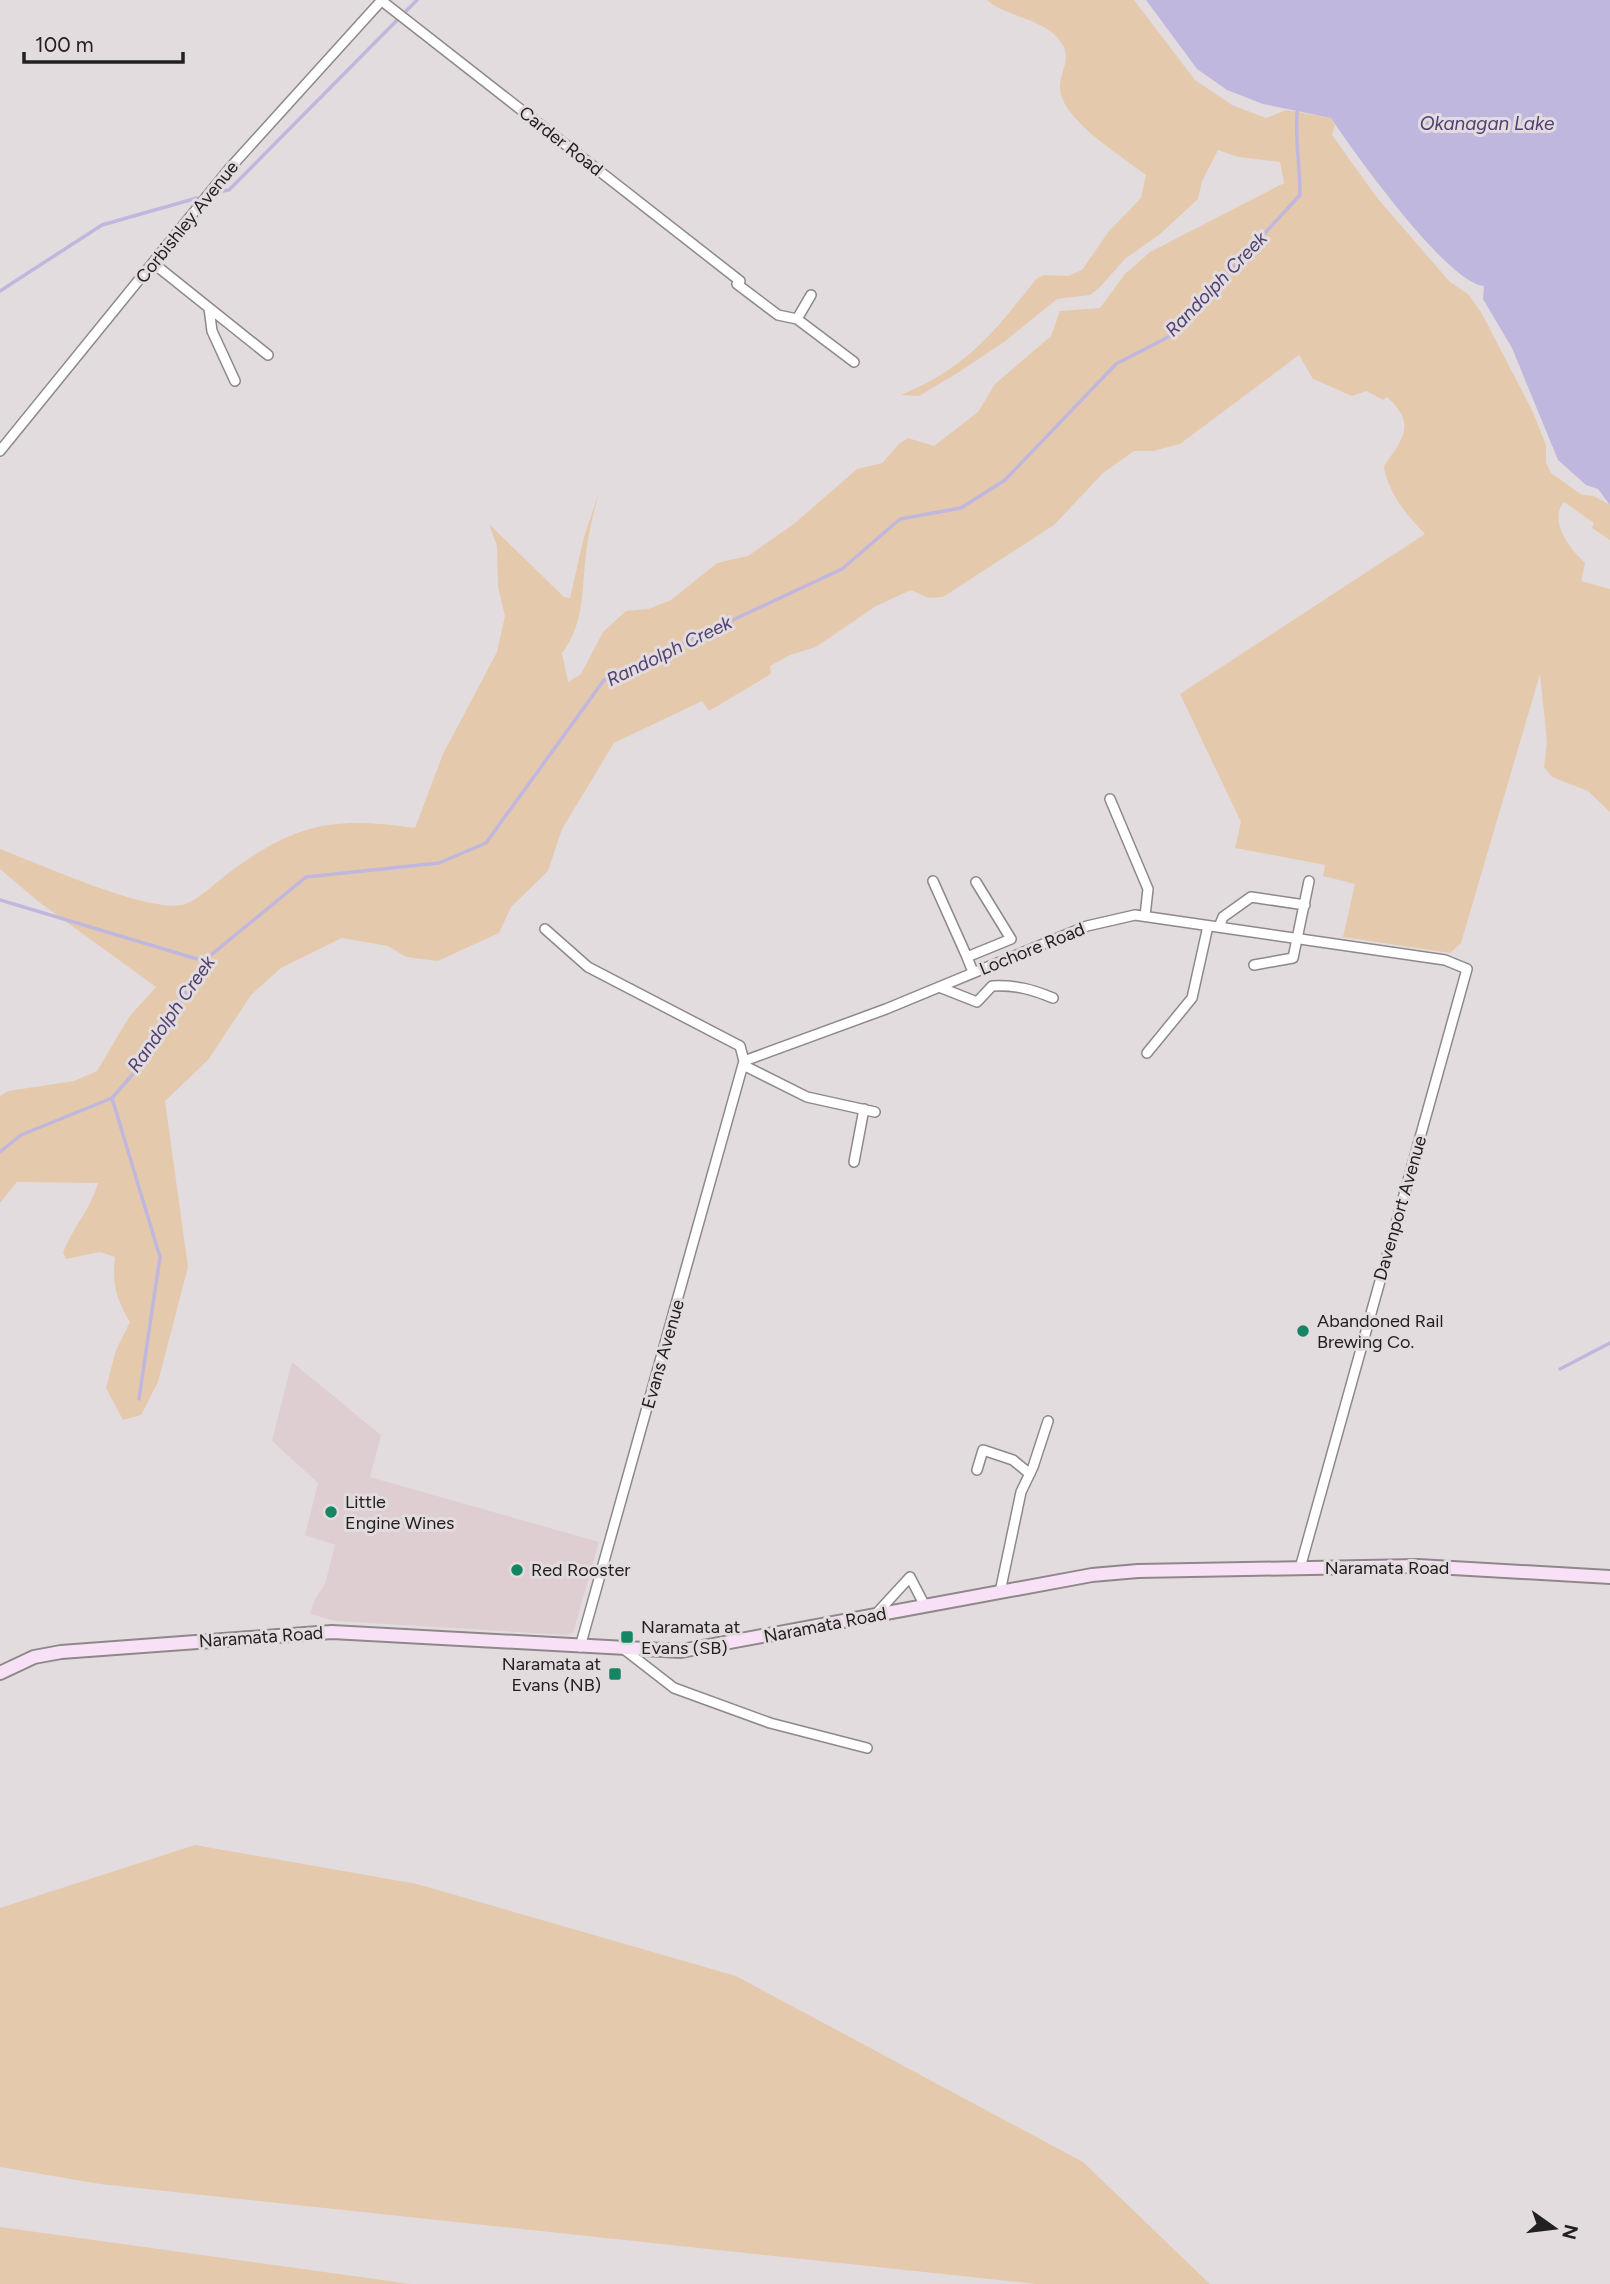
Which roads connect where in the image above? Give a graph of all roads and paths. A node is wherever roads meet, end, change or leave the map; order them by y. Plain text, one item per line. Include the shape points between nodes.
1 (382, 0) edge
2 (153, 263) junction
3 (810, 295) dead end
4 (209, 308) junction
5 (797, 318) junction
6 (268, 355) dead end
7 (854, 362) dead end
8 (236, 381) dead end
9 (0, 451) edge
10 (1110, 799) dead end
11 (933, 881) dead end
12 (1309, 881) dead end
13 (976, 882) dead end
14 (1305, 905) junction
15 (1145, 916) junction
16 (1208, 926) junction
17 (1219, 927) junction
18 (545, 929) dead end
19 (1298, 939) junction
20 (967, 957) junction
21 (1254, 965) dead end
22 (1467, 969) joint
23 (973, 972) junction
24 (939, 987) junction
25 (1053, 998) dead end
26 (1147, 1053) dead end
27 (744, 1063) junction
28 (864, 1109) junction
29 (875, 1112) dead end
30 (854, 1162) dead end
31 (1048, 1421) dead end
32 (977, 1470) dead end
33 (1030, 1474) junction
34 (1300, 1568) junction
35 (1610, 1577) edge
36 (1000, 1592) junction
37 (925, 1606) junction
38 (875, 1616) junction
39 (580, 1647) junction
40 (625, 1650) junction
41 (0, 1673) edge
42 (867, 1748) dead end

1 - 2 street, Corbishley Avenue via 229,169
1 - 5 street, Carder Road via 778,315
2 - 4 street
2 - 9 street, Corbishley Avenue
3 - 5 street
4 - 6 street
4 - 8 street via 212,331
5 - 7 street, Carder Road
10 - 15 street via 1148,889
11 - 20 street
12 - 14 street
13 - 20 street via 1011,939
14 - 17 street via 1251,897 1223,917
14 - 19 street
15 - 16 street, Lochore Road
15 - 23 street, Lochore Road via 1087,926
16 - 17 street, Lochore Road
16 - 26 street via 1192,998
17 - 19 street, Lochore Road
18 - 27 street via 588,967 740,1046
19 - 21 street via 1293,958
19 - 22 street, Lochore Road via 1445,960
20 - 23 street
22 - 34 street, Davenport Avenue
23 - 24 street, Lochore Road
24 - 25 street via 977,1002 992,986 1026,986
24 - 27 street, Lochore Road
27 - 28 street via 807,1097
27 - 39 street, Evans Avenue
28 - 29 street
28 - 30 street
31 - 33 street
32 - 33 street via 983,1450 1013,1460
33 - 36 street via 1021,1492
34 - 35 main road, Naramata Road via 1418,1566
34 - 36 main road, Naramata Road via 1114,1572
36 - 37 main road, Naramata Road
37 - 38 main road, Naramata Road
37 - 38 street via 910,1577
38 - 40 main road, Naramata Road via 681,1651
39 - 40 main road, Naramata Road
39 - 41 main road, Naramata Road via 306,1632 61,1652 34,1657
40 - 42 street via 674,1688 770,1723

